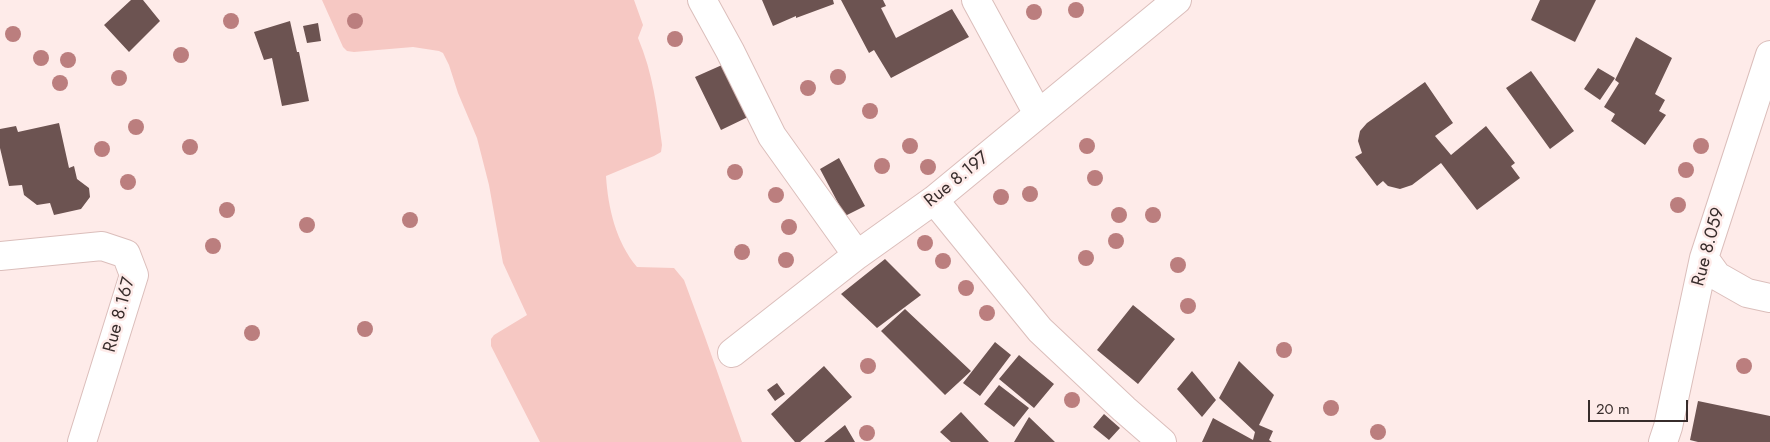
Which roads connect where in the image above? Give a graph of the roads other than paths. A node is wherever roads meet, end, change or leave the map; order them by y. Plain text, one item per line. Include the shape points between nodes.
1 (702, 0) edge
2 (976, 0) edge
3 (1177, 0) edge
4 (1768, 69) edge
5 (1038, 114) junction
6 (934, 200) junction
7 (857, 255) junction
8 (0, 256) edge
9 (1704, 258) junction
10 (1770, 298) edge
11 (732, 353) dead end
12 (82, 442) edge
13 (1162, 442) edge
14 (1663, 442) edge

1 - 7 street via 772,136
2 - 5 street
3 - 5 street, Rue 8.197
4 - 9 street, Rue 8.059
5 - 6 street, Rue 8.197
6 - 7 street, Rue 8.197
6 - 13 street via 1040,330
7 - 11 street, Rue 8.197
8 - 12 street, Rue 8.167 via 102,246 126,254 134,275
9 - 10 street via 1717,276 1747,293
9 - 14 street, Rue 8.059

